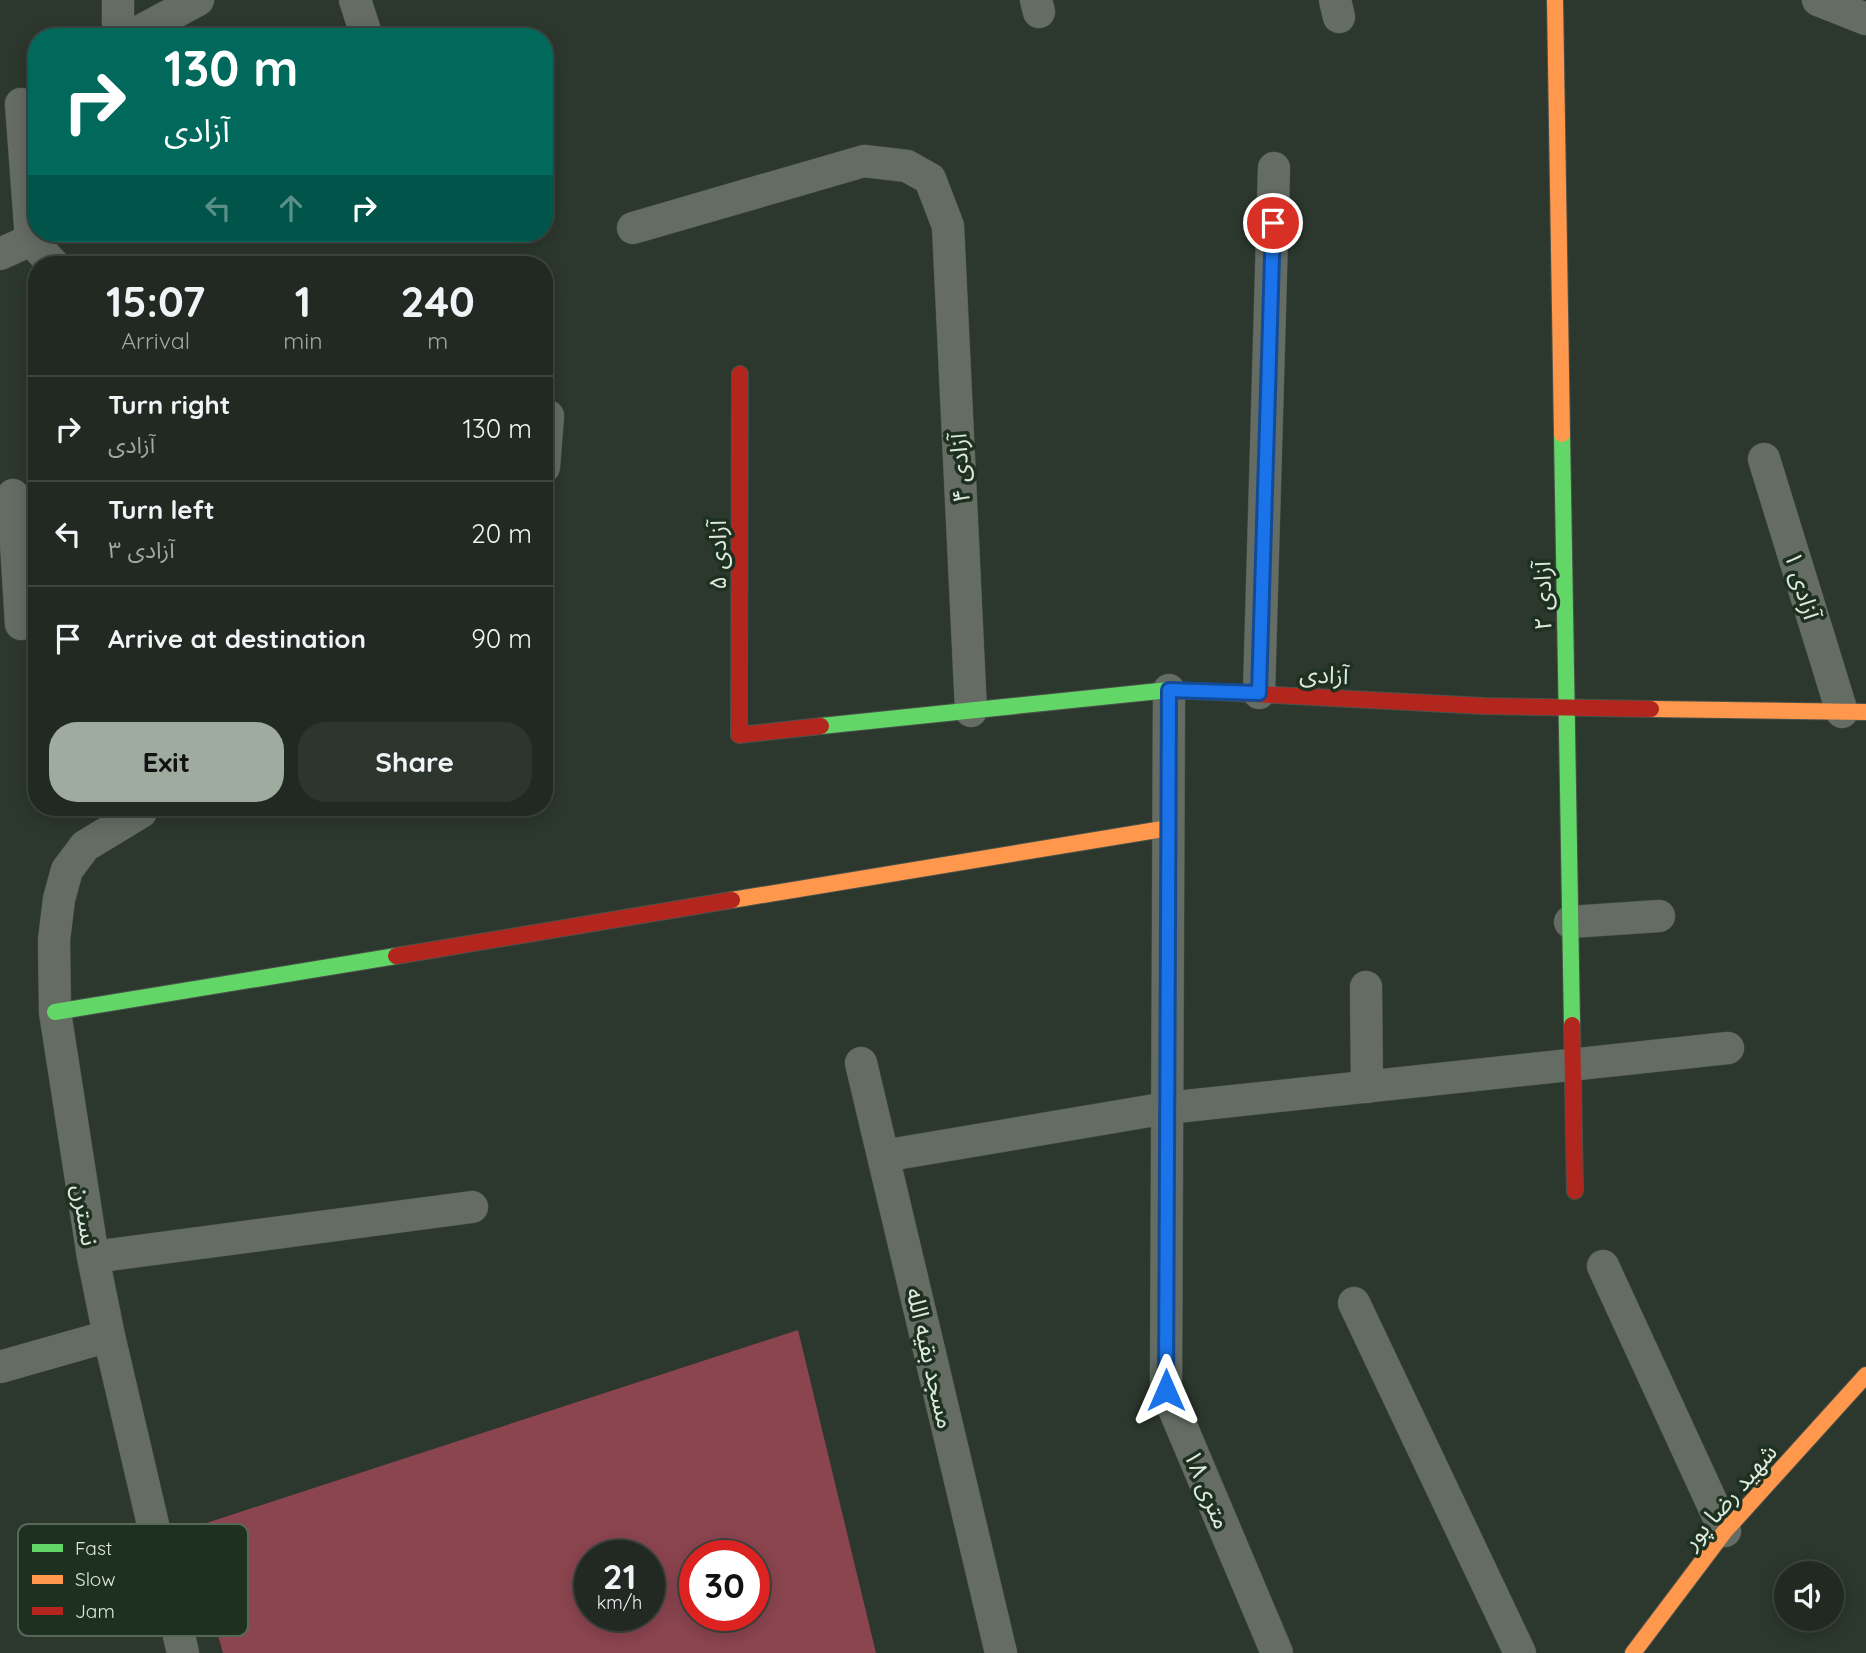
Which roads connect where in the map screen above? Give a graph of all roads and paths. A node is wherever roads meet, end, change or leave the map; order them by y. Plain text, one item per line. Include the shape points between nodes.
1 (118, 0) edge
2 (198, 0) edge
3 (355, 0) edge
4 (1555, 0) edge
5 (1818, 0) edge
6 (1862, 0) edge
7 (1866, 16) edge
8 (118, 28) edge
9 (146, 28) edge
10 (364, 28) edge
11 (19, 102) edge
12 (1274, 168) dead end
13 (28, 206) edge
14 (633, 228) dead end
15 (28, 241) edge
16 (33, 242) edge
17 (0, 254) edge
18 (46, 256) edge
19 (740, 374) dead end
20 (1764, 459) dead end
21 (13, 495) dead end
22 (19, 624) edge
23 (1169, 690) junction
24 (1259, 693) junction
25 (1567, 707) junction
26 (971, 711) junction
27 (1854, 712) edge
28 (739, 735) joint
29 (134, 816) edge
30 (1169, 828) junction
31 (1659, 916) dead end
32 (1570, 922) junction
33 (1366, 987) dead end
34 (54, 1012) junction
35 (1728, 1048) dead end
36 (861, 1063) dead end
37 (1572, 1065) junction
38 (1367, 1087) junction
39 (1167, 1108) junction
40 (883, 1156) junction
41 (1575, 1191) dead end
42 (472, 1207) dead end
43 (93, 1257) junction
44 (1604, 1266) dead end
45 (1354, 1303) dead end
46 (108, 1336) junction
47 (0, 1367) edge
48 (1866, 1375) edge
49 (152, 1524) edge
50 (1725, 1531) junction
51 (1001, 1653) edge
52 (1277, 1653) edge
53 (1520, 1653) edge
54 (1633, 1653) edge

1 - 8 street
2 - 9 street
3 - 10 street
4 - 25 street, آزادی ۲
5 - 7 street
6 - 7 street
11 - 13 street
12 - 24 street
14 - 26 street, آزادی ۴ via 864,161 907,166 930,179 948,226
15 - 17 street
16 - 18 street
19 - 28 street, آزادی ۵
20 - 27 street, آزادی ۱
21 - 22 street
23 - 24 street, آزادی
23 - 26 street, آزادی
23 - 30 street, ۱۸ متری
24 - 25 street, آزادی
25 - 27 street, آزادی
25 - 32 street, آزادی ۲
26 - 28 street, آزادی
29 - 34 street, نسترن via 85,846 67,870 54,940
30 - 34 street
30 - 39 street, ۱۸ متری
31 - 32 street
32 - 37 street, آزادی ۲
33 - 38 street
34 - 43 street, نسترن
35 - 37 street
36 - 40 street, مسجد بقیه الله
37 - 38 street
37 - 41 street, آزادی ۲
38 - 39 street
39 - 40 street
39 - 52 street, ۱۸ متری via 1166,1390
40 - 51 street, مسجد بقیه الله
42 - 43 street
43 - 46 street, نسترن
44 - 50 street
45 - 53 street
46 - 47 street
46 - 49 street, نسترن
48 - 50 street, شهید رضا پور
50 - 54 street, شهید رضا پور

